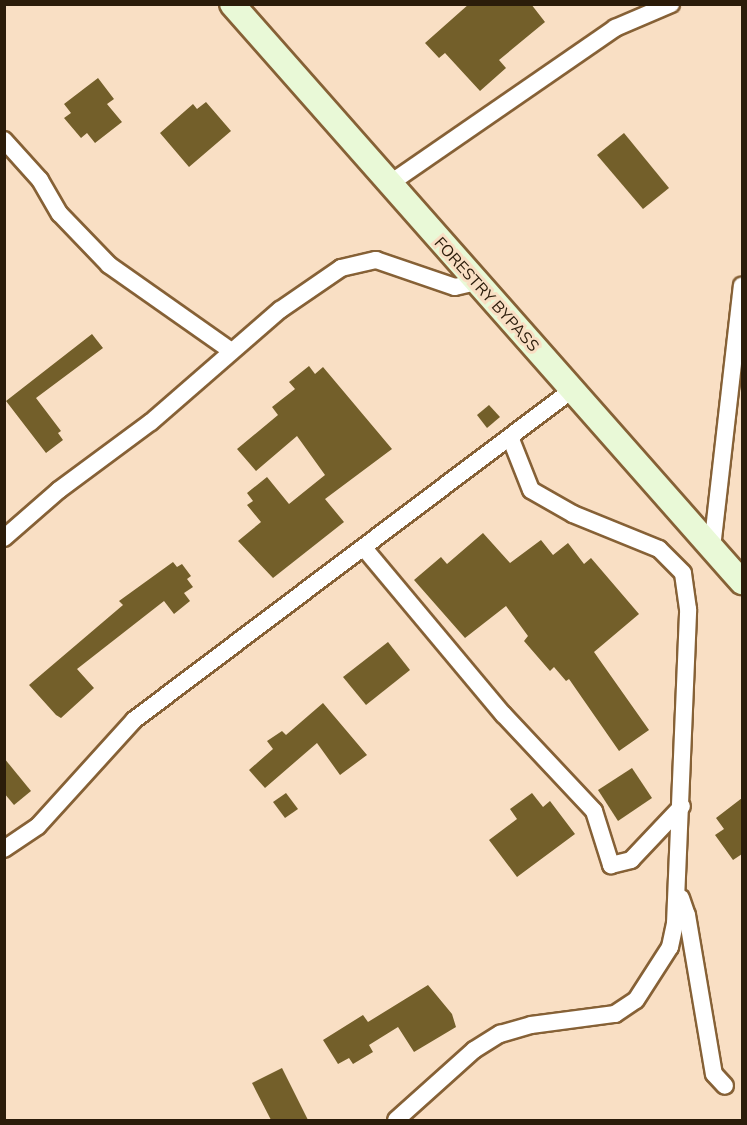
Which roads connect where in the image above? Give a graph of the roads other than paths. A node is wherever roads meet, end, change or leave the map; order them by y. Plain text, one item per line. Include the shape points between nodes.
1 (232, 4) edge
2 (670, 4) edge
3 (4, 140) edge
4 (388, 184) junction
5 (476, 282) junction
6 (742, 286) edge
7 (230, 350) junction
8 (572, 390) junction
9 (510, 437) junction
10 (4, 538) edge
11 (364, 548) junction
12 (712, 548) junction
13 (742, 582) edge
14 (682, 806) junction
15 (4, 849) edge
16 (678, 891) junction
17 (725, 1086) dead end
18 (396, 1120) edge

1 - 4 street, FORESTRY BYPASS
2 - 4 street via 615,27
3 - 7 street via 40,180 60,214 109,265
4 - 5 street, FORESTRY BYPASS
5 - 7 street via 455,287 376,260 340,268
5 - 8 street, FORESTRY BYPASS
6 - 12 street
7 - 10 street via 151,422 59,490
8 - 9 street
8 - 12 street, FORESTRY BYPASS
9 - 11 street
9 - 14 street via 531,490 573,514 659,549 682,573 688,609
11 - 14 street via 502,714 594,811 611,866 631,860
11 - 15 street via 135,720 38,825
12 - 13 street, FORESTRY BYPASS
14 - 16 street via 675,858
16 - 17 street via 687,915 714,1074
16 - 18 street via 670,947 636,1000 615,1014 531,1025 500,1034 474,1050

